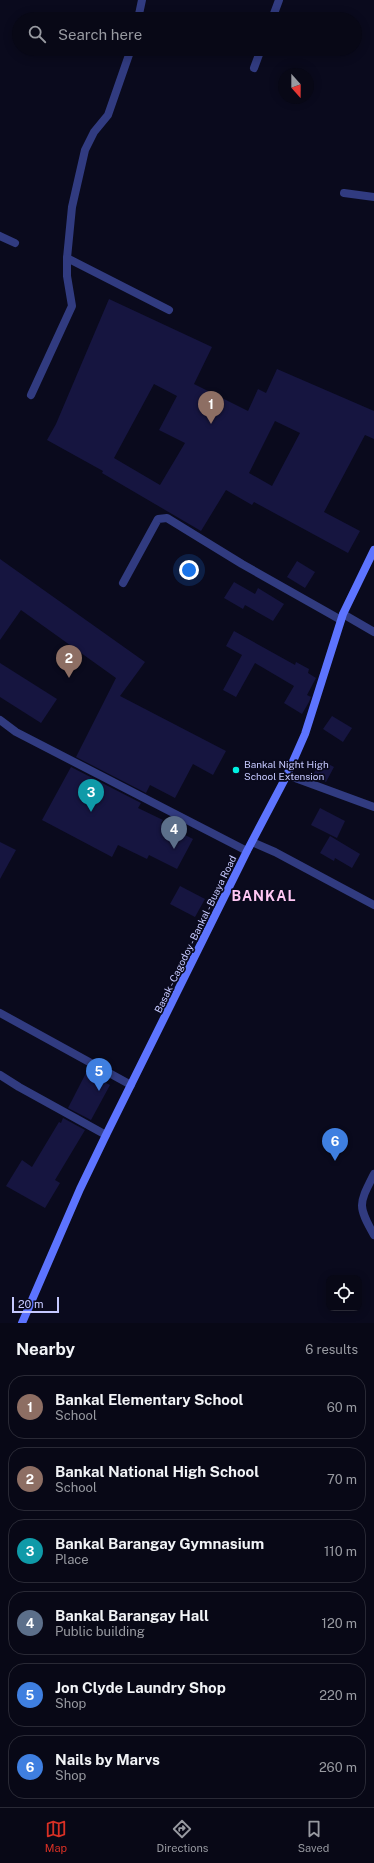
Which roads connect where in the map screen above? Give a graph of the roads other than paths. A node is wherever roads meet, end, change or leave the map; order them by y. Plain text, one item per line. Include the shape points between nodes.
1 (142, 0) edge
2 (279, 0) edge
3 (139, 12) edge
4 (275, 12) edge
5 (129, 56) edge
6 (258, 56) edge
7 (254, 68) dead end
8 (344, 193) dead end
9 (374, 197) edge
10 (0, 236) edge
11 (15, 243) dead end
12 (67, 258) junction
13 (169, 310) dead end
14 (31, 395) dead end
15 (374, 550) edge
16 (123, 583) dead end
17 (342, 617) junction
18 (374, 632) edge
19 (0, 720) edge
20 (287, 775) junction
21 (374, 807) edge
22 (252, 842) junction
23 (247, 851) junction
24 (374, 905) edge
25 (0, 1013) edge
26 (0, 1075) edge
27 (131, 1085) junction
28 (106, 1135) junction
29 (374, 1174) edge
30 (374, 1235) edge
31 (22, 1323) edge

1 - 3 street
2 - 4 street
5 - 12 street via 108,116 94,132 85,150 72,207
6 - 7 street
8 - 9 street
10 - 11 street
12 - 13 street
12 - 14 street via 72,306
15 - 17 street, Basak - Cagodoy - Bankal - Buaya Road
16 - 17 street via 158,519 167,518 242,564
17 - 18 street
17 - 20 street, Basak - Cagodoy - Bankal - Buaya Road via 305,734
19 - 23 street via 22,736
20 - 21 street
20 - 22 street, Basak - Cagodoy - Bankal - Buaya Road
22 - 23 street, Basak - Cagodoy - Bankal - Buaya Road
22 - 24 street
23 - 27 street, Basak - Cagodoy - Bankal - Buaya Road
25 - 27 street
26 - 28 street
27 - 28 street, Basak - Cagodoy - Bankal - Buaya Road
28 - 31 street, Basak - Cagodoy - Bankal - Buaya Road
29 - 30 street via 362,1199 362,1215

